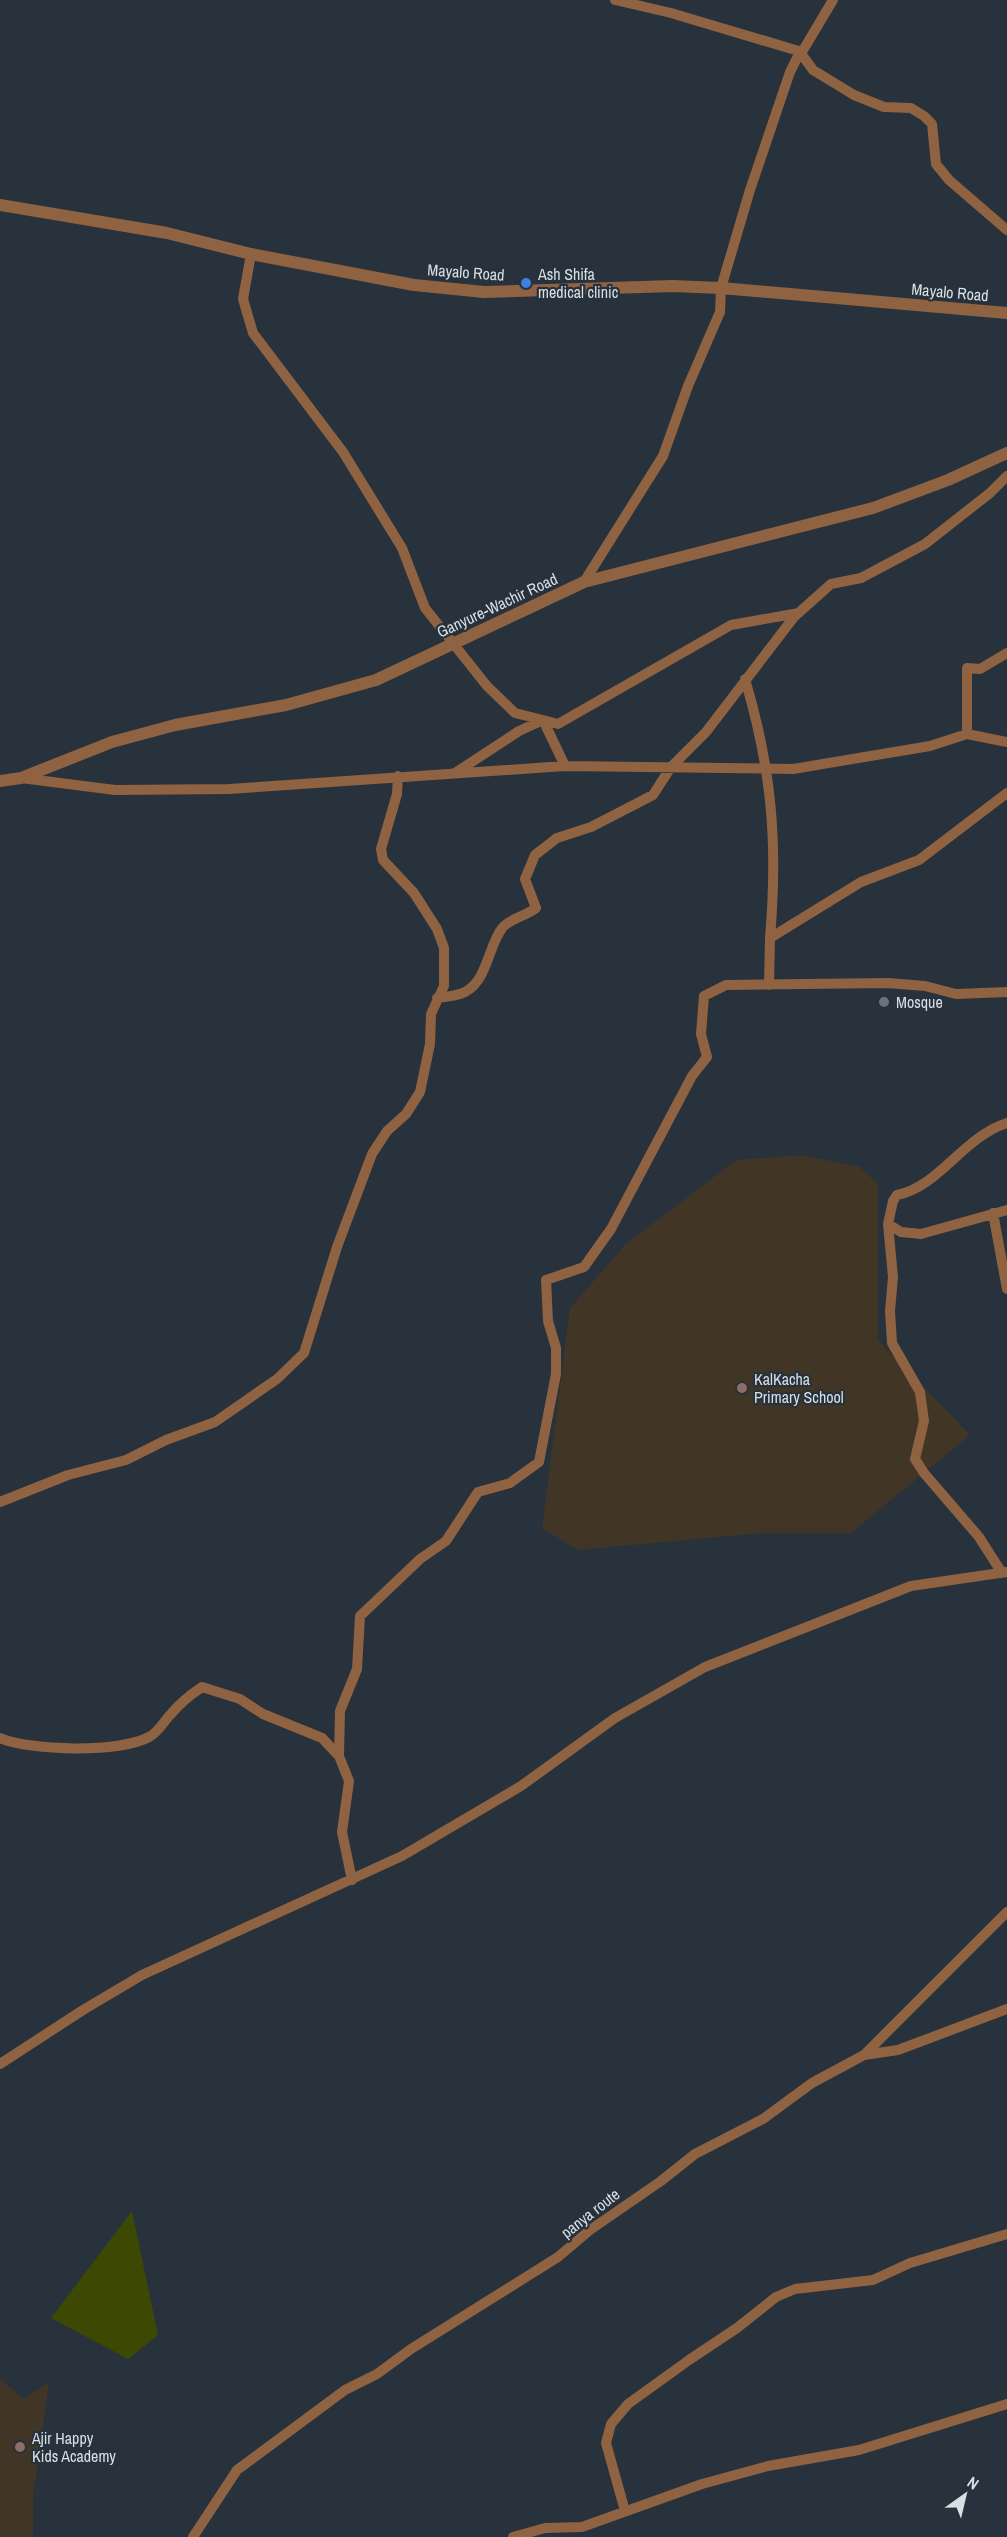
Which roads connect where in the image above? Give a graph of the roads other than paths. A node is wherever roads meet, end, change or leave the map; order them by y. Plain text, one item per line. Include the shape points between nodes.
1 (615, 0) edge
2 (833, 0) edge
3 (800, 52) junction
4 (0, 205) edge
5 (1007, 230) edge
6 (251, 254) junction
7 (721, 288) junction
8 (1007, 313) edge
9 (1007, 453) edge
10 (1007, 476) edge
11 (584, 582) junction
12 (799, 613) junction
13 (454, 644) junction
14 (1007, 653) edge
15 (745, 680) junction
16 (543, 720) junction
17 (967, 734) junction
18 (1007, 742) edge
19 (565, 766) junction
20 (671, 767) junction
21 (768, 770) junction
22 (454, 774) junction
23 (398, 776) junction
24 (21, 778) junction
25 (0, 781) edge
26 (1007, 793) edge
27 (770, 938) junction
28 (769, 985) junction
29 (1007, 992) edge
30 (437, 998) junction
31 (1007, 1123) edge
32 (1007, 1210) edge
33 (993, 1213) junction
34 (888, 1224) junction
35 (1007, 1288) edge
36 (0, 1502) edge
37 (1005, 1573) edge
38 (0, 1738) edge
39 (339, 1756) junction
40 (352, 1880) junction
41 (1007, 1912) edge
42 (1007, 2009) edge
43 (864, 2055) junction
44 (0, 2064) edge
45 (1007, 2234) edge
46 (1007, 2404) edge
47 (625, 2511) junction
48 (538, 2533) edge
49 (193, 2537) edge
50 (513, 2537) edge

1 - 3 street
2 - 3 street
3 - 5 street via 813,70 854,95 884,107 911,108 924,116 932,124 936,164
3 - 7 street via 764,145
4 - 6 street, Mayalo Road via 167,233
6 - 7 street, Mayalo Road via 414,285 484,292
6 - 13 street via 243,299 254,333 343,452 402,548 425,608
7 - 8 street, Mayalo Road
7 - 11 street via 720,312 663,456
9 - 11 street, Ganyure-Wachir Road via 873,508
10 - 12 street via 925,544 861,578 831,584
11 - 13 street, Ganyure-Wachir Road
12 - 15 street
12 - 16 street via 731,625 558,724
13 - 16 street via 487,686 515,712
13 - 24 street, Ganyure-Wachir Road via 376,680 286,705 175,725 112,742
14 - 17 street via 980,669 967,668
15 - 20 street via 706,732
15 - 21 street
16 - 19 street
16 - 22 street via 519,731
17 - 18 street
17 - 21 street via 930,746
19 - 20 street
19 - 22 street
20 - 21 street
20 - 30 street via 653,795 591,827 557,838 535,855 525,879 536,908 526,916 508,921 501,929 486,965 471,987 464,993
21 - 27 street via 775,881
22 - 23 street
23 - 24 street via 229,789 115,789
23 - 30 street via 397,794 381,849 383,860 414,893 438,929 444,948 444,986
24 - 25 street, Ganyure-Wachir Road
26 - 27 street via 919,860 861,882
27 - 28 street
28 - 29 street via 888,983 956,994
28 - 39 street via 726,985 704,996 701,1034 707,1057 692,1076 611,1229 584,1267 546,1280 556,1374 539,1462 510,1483 478,1492 446,1541 420,1559 360,1616 357,1669 340,1711
30 - 36 street via 431,1014 430,1044 420,1092 372,1154 337,1247 304,1353 277,1379 214,1422 126,1460 68,1475
31 - 34 street via 989,1129 939,1173 897,1195
32 - 33 street
33 - 34 street via 921,1234 901,1232
33 - 35 street
34 - 37 street via 893,1277 892,1342 920,1392 924,1421 915,1459
37 - 40 street via 911,1586 705,1667 615,1719 521,1786 402,1856
38 - 39 street via 68,1749 136,1742 152,1736 185,1698 202,1687 240,1699 263,1714 322,1738
39 - 40 street via 349,1781 342,1832
40 - 44 street via 142,1975
41 - 43 street, panya route
42 - 43 street via 898,2050
43 - 49 street, panya route via 812,2083 763,2120 695,2154 558,2258 377,2374 345,2390 286,2432 237,2469
45 - 47 street via 910,2263 873,2280 795,2289 776,2297 628,2404 611,2424 606,2443
46 - 47 street via 859,2450 724,2478
47 - 48 street via 582,2527
48 - 50 street

